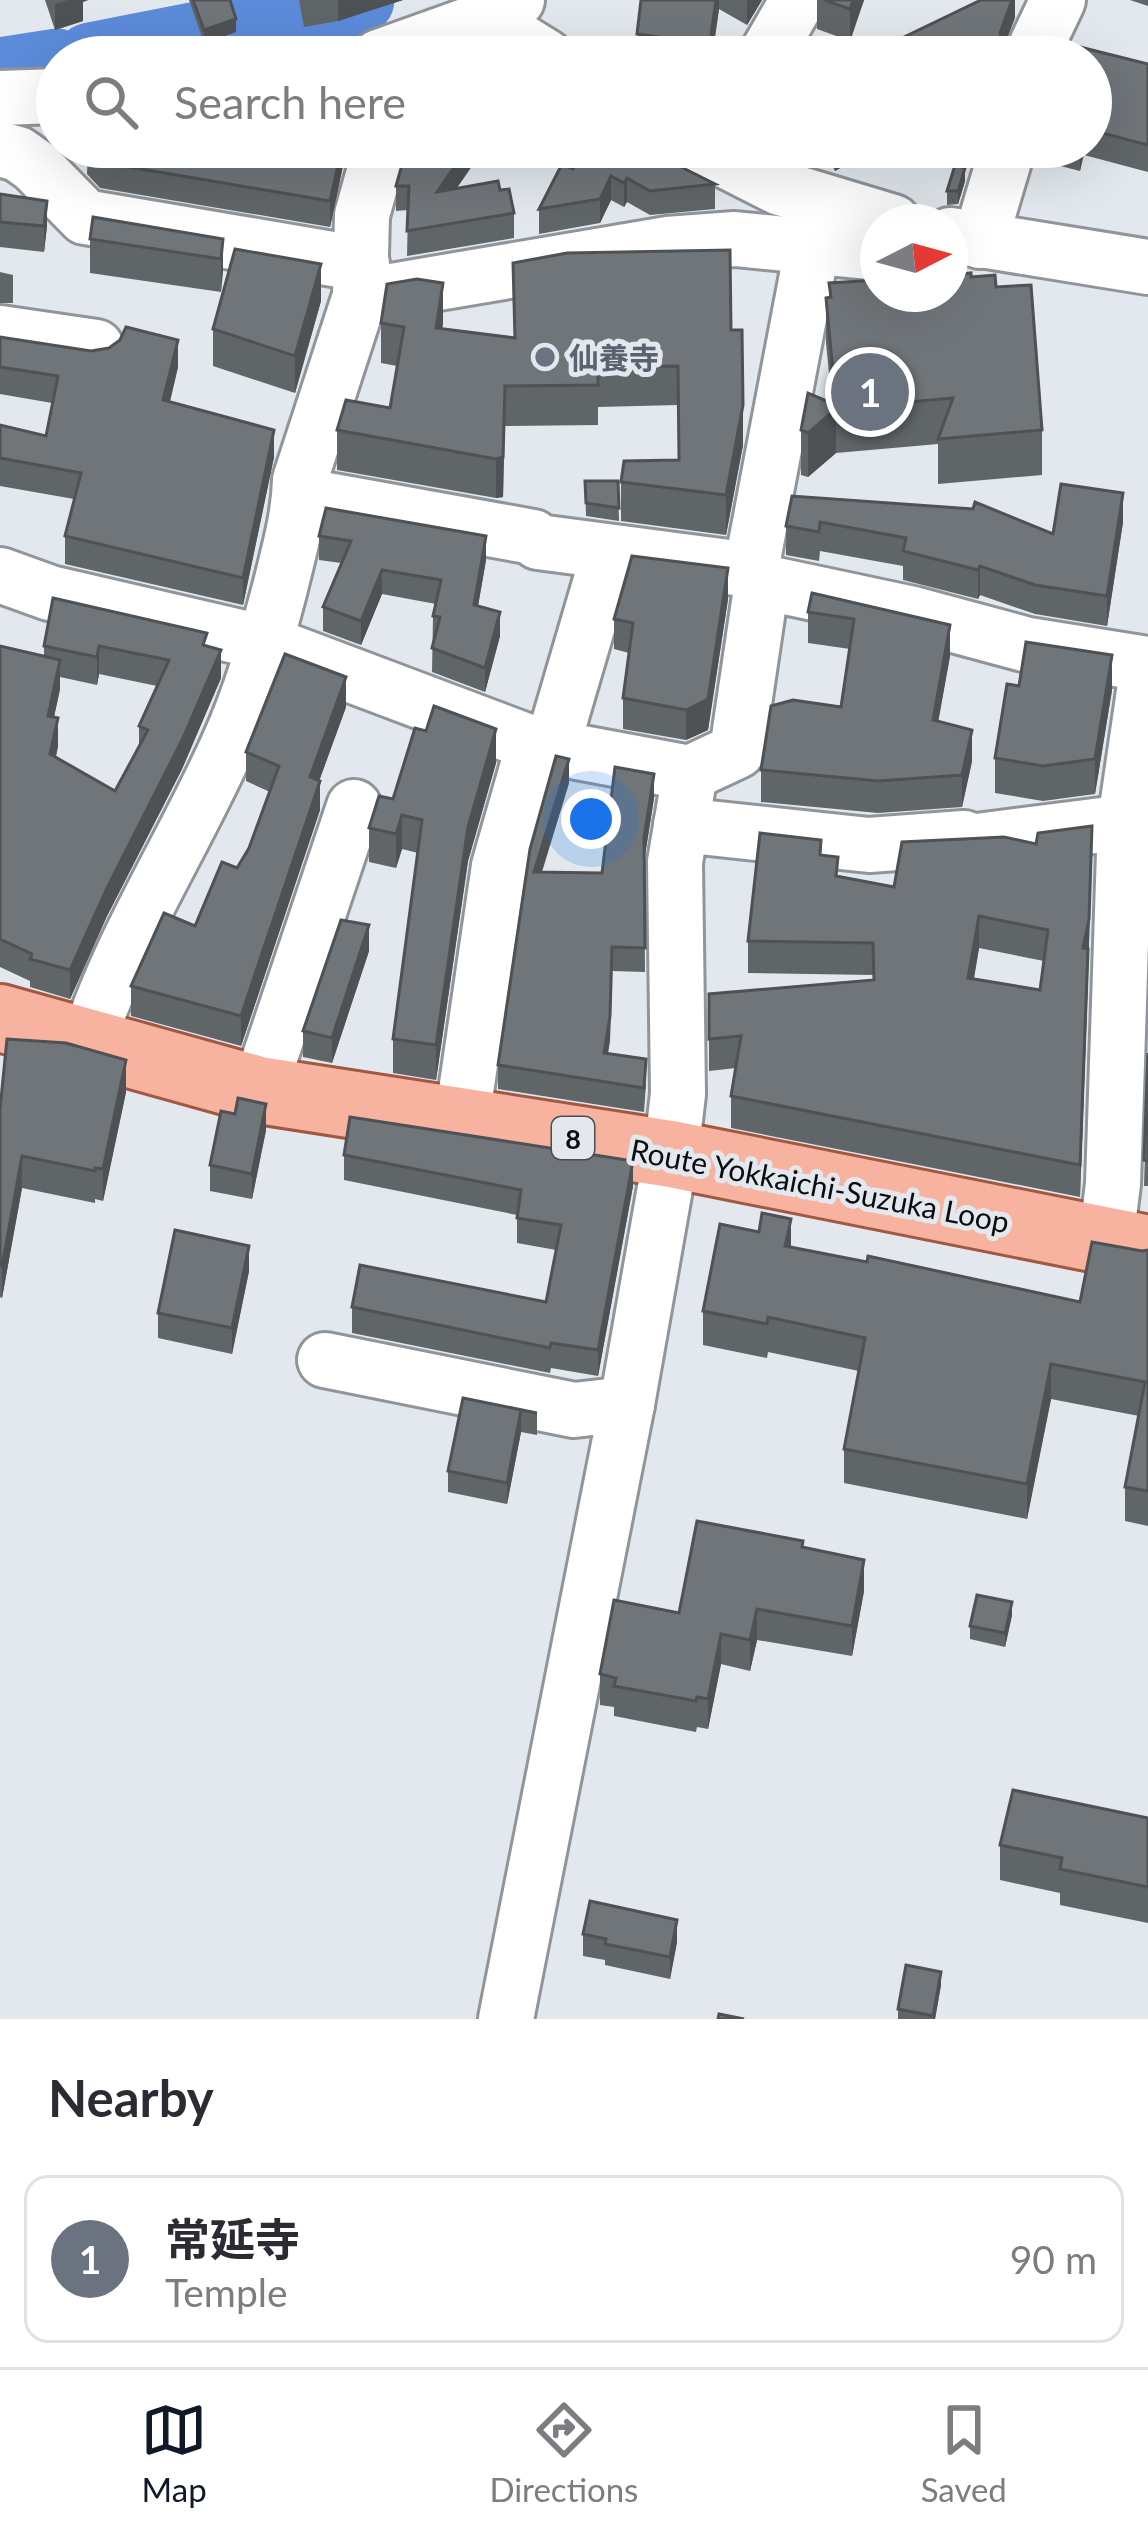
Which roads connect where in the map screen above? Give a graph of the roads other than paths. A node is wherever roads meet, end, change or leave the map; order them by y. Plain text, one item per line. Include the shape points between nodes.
1 (798, 0) edge
2 (1058, 0) edge
3 (484, 25) edge
4 (448, 36) edge
5 (777, 36) edge
6 (1041, 36) edge
7 (36, 97) edge
8 (0, 98) edge
9 (0, 149) edge
10 (36, 167) edge
11 (37, 168) edge
12 (374, 168) edge
13 (743, 168) edge
14 (999, 168) edge
15 (860, 212) edge
16 (968, 230) edge
17 (813, 244) junction
18 (968, 247) edge
19 (860, 251) edge
20 (1148, 267) edge
21 (361, 280) junction
22 (0, 333) edge
23 (96, 347) edge
24 (300, 495) junction
25 (609, 553) junction
26 (0, 575) edge
27 (756, 576) junction
28 (266, 643) junction
29 (1148, 664) edge
30 (543, 746) junction
31 (685, 799) junction
32 (354, 807) dead end
33 (1137, 820) edge
34 (0, 1018) edge
35 (87, 1045) junction
36 (265, 1069) junction
37 (464, 1103) junction
38 (670, 1154) junction
39 (1118, 1230) edge
40 (325, 1360) dead end
41 (627, 1404) junction
42 (506, 2019) edge

1 - 5 street
2 - 6 street
3 - 4 street
7 - 8 street
9 - 10 street
11 - 21 street via 85,218
12 - 21 street
13 - 15 street
14 - 16 street
17 - 19 street
17 - 21 street via 667,244
17 - 27 street
18 - 20 street
21 - 24 street
22 - 23 street
24 - 25 street
24 - 28 street
25 - 27 street
25 - 30 street
26 - 28 street
27 - 29 street via 1028,645
27 - 31 street via 737,751
28 - 30 street
28 - 35 street via 228,746 155,886
29 - 33 street
30 - 31 street
30 - 37 street via 499,866
31 - 33 street via 869,845 969,842
31 - 38 street via 675,862 678,1094
32 - 36 street
33 - 39 street
34 - 35 main road, Route Yokkaichi-Suzuka Loop / 8
35 - 36 main road, Route Yokkaichi-Suzuka Loop / 8
36 - 37 main road, Route Yokkaichi-Suzuka Loop / 8
37 - 38 main road, Route Yokkaichi-Suzuka Loop / 8
38 - 39 main road, Route Yokkaichi-Suzuka Loop / 8
38 - 41 street
40 - 41 street via 574,1410
41 - 42 street

